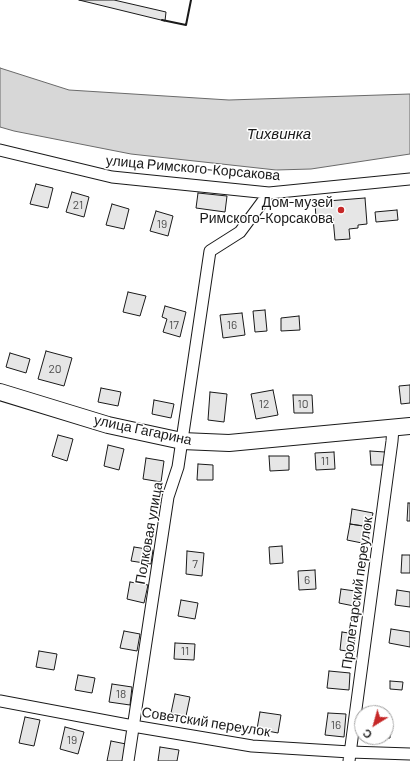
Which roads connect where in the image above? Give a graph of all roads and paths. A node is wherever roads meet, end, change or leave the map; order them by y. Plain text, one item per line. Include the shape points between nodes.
1 (0, 150) edge
2 (410, 180) edge
3 (269, 193) junction
4 (0, 392) edge
5 (410, 426) edge
6 (393, 428) junction
7 (182, 441) junction
8 (0, 701) edge
9 (134, 726) junction
10 (410, 754) edge
11 (350, 757) edge
12 (128, 761) edge

1 - 3 street, улица Римского-Корсакова via 112,177
2 - 3 street, улица Римского-Корсакова
3 - 7 street, Полковая улица via 240,232 210,251
4 - 7 street, улица Гагарина via 108,425
5 - 6 street, улица Гагарина
6 - 7 street, улица Гагарина via 230,443
6 - 11 street, Пролетарский переулок
7 - 9 street, Полковая улица via 178,467 168,497
8 - 9 street, Советский переулок
9 - 11 street, Советский переулок via 252,746
9 - 12 street, Полковая улица
10 - 11 street, Советский переулок

